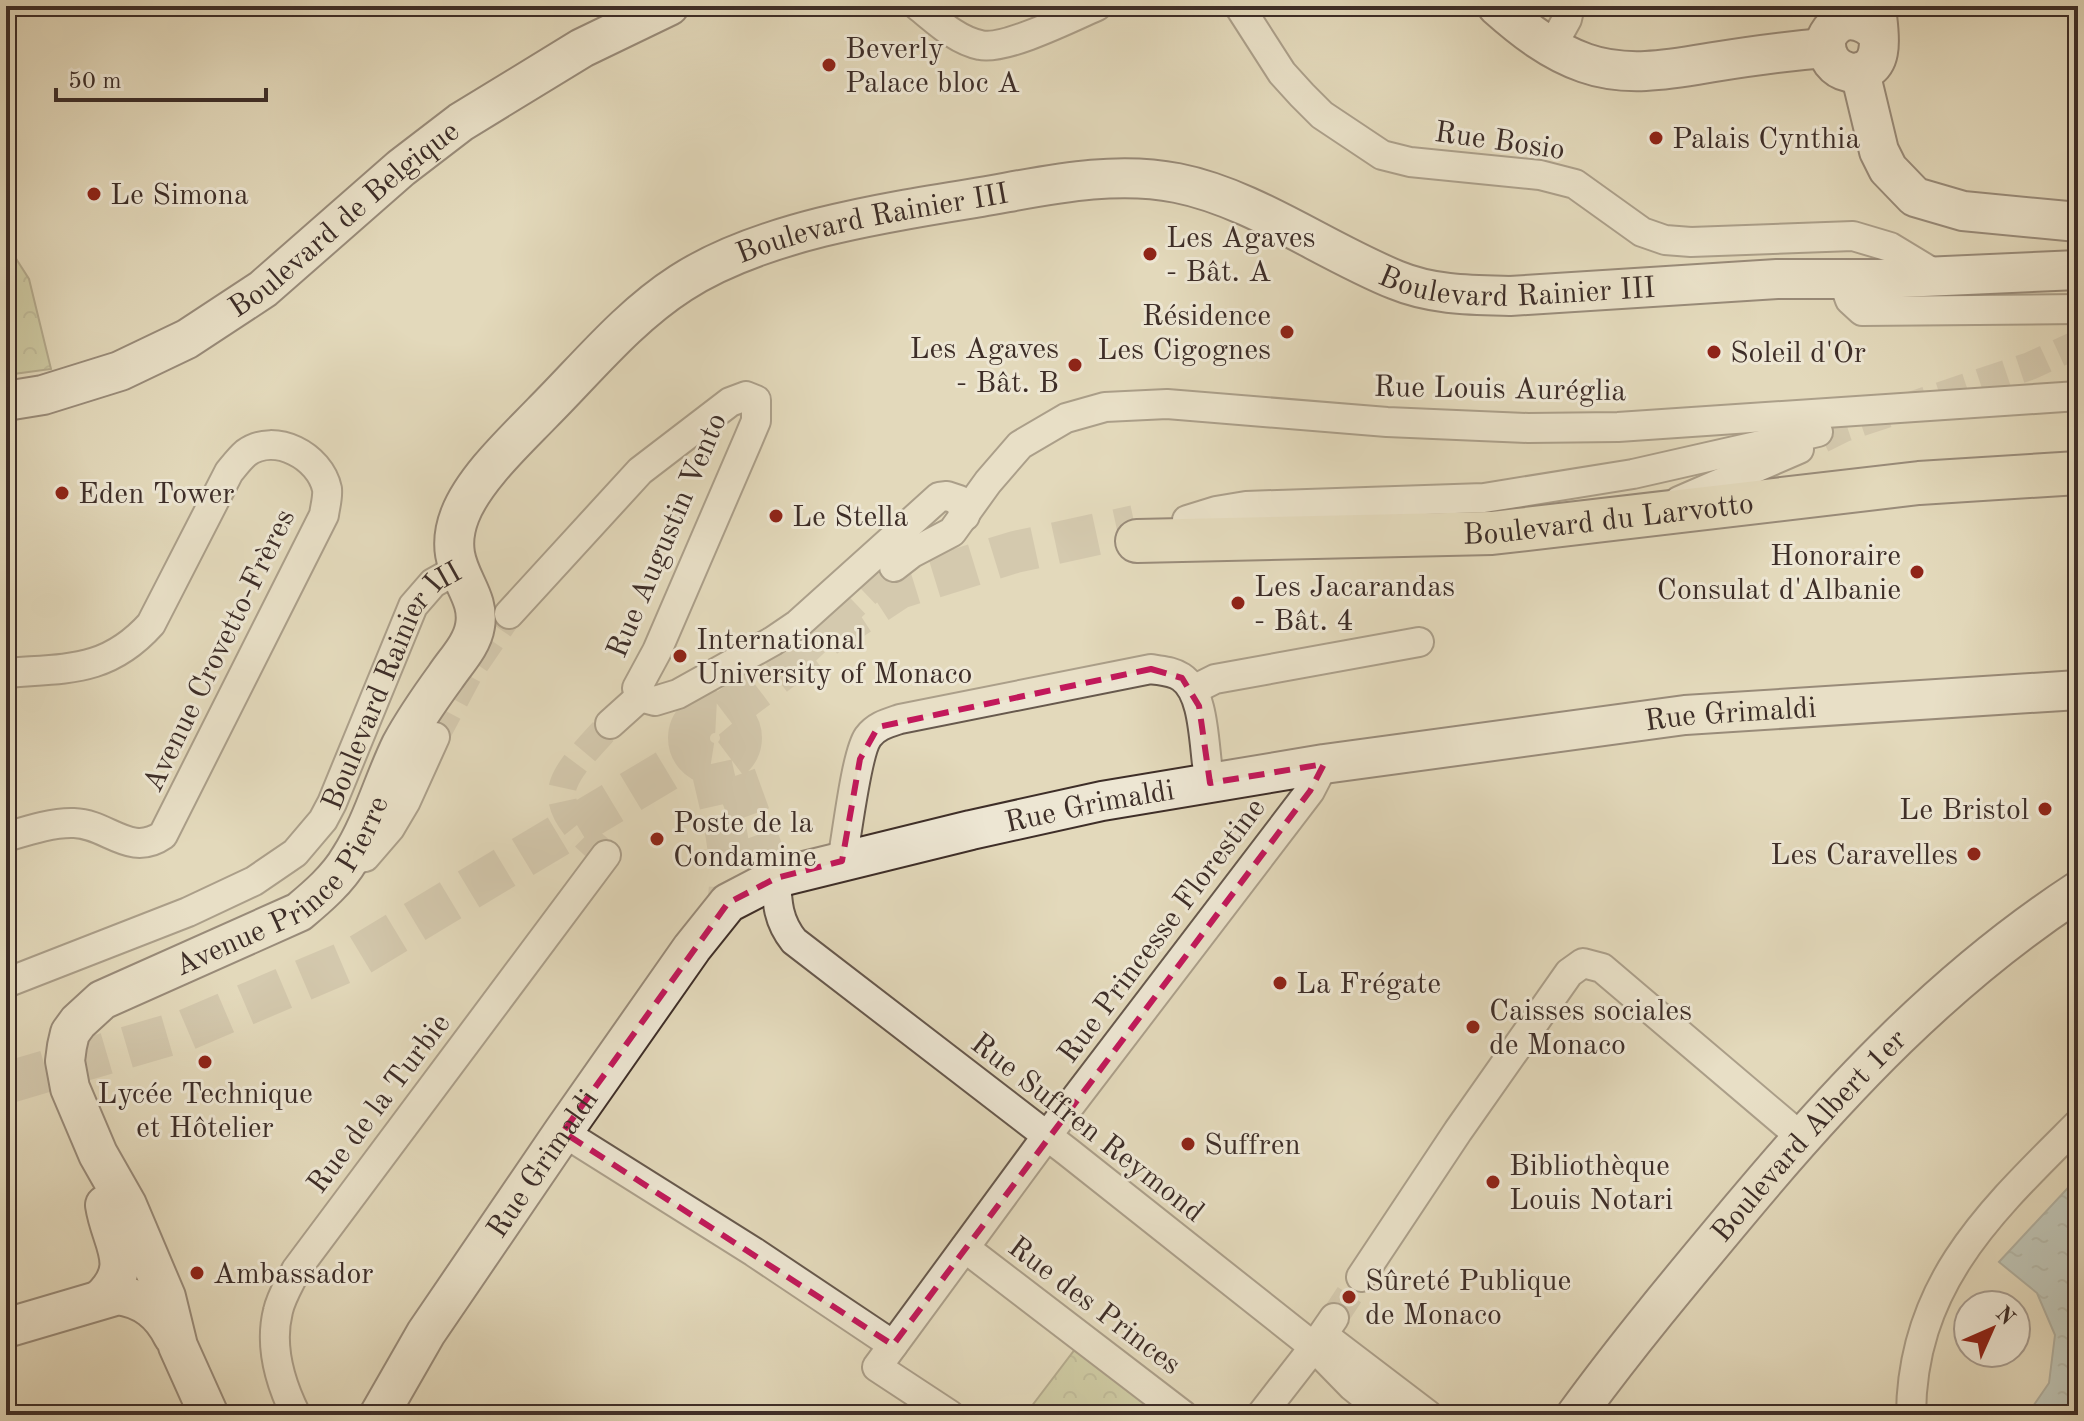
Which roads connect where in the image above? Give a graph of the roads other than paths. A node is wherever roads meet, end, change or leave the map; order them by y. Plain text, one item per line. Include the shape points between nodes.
1 (669, 6) edge
2 (918, 6) edge
3 (1097, 6) edge
4 (1239, 6) edge
5 (1497, 6) edge
6 (1570, 6) edge
7 (1877, 20) edge
8 (1835, 26) edge
9 (1551, 48) junction
10 (1860, 72) junction
11 (2078, 222) edge
12 (2078, 270) edge
13 (1938, 276) junction
14 (1842, 278) junction
15 (2078, 309) edge
16 (2078, 396) edge
17 (6, 401) edge
18 (2078, 464) edge
19 (2078, 473) edge
20 (1797, 477) dead end
21 (1632, 508) junction
22 (965, 516) junction
23 (1187, 520) junction
24 (894, 567) tunnel mouth
25 (458, 569) junction
26 (509, 614) tunnel mouth
27 (1419, 642) dead end
28 (6, 673) edge
29 (1193, 690) junction
30 (2078, 690) edge
31 (648, 699) junction
32 (610, 724) tunnel mouth
33 (435, 737) tunnel mouth
34 (1324, 764) junction
35 (1210, 783) junction
36 (6, 837) edge
37 (606, 855) dead end
38 (350, 859) junction
39 (842, 861) junction
40 (776, 878) junction
41 (2078, 891) edge
42 (6, 983) edge
43 (2078, 1124) edge
44 (563, 1132) junction
45 (1046, 1137) junction
46 (1801, 1137) junction
47 (98, 1154) junction
48 (965, 1248) junction
49 (1361, 1277) tunnel mouth
50 (102, 1298) junction
51 (6, 1328) edge
52 (1324, 1333) junction
53 (178, 1346) junction
54 (885, 1356) junction
55 (209, 1415) edge
56 (296, 1415) edge
57 (379, 1415) edge
58 (950, 1415) edge
59 (1183, 1415) edge
60 (1261, 1415) edge
61 (1388, 1415) edge
62 (1428, 1415) edge
63 (1576, 1415) edge
64 (1911, 1415) edge

1 - 17 main road, Boulevard de Belgique via 582,48 461,122 263,289 187,339 120,371
2 - 3 street via 954,34 984,47 1011,42
4 - 13 street, Rue Bosio via 1302,95 1382,155 1575,184 1642,232 1665,240 1853,236 1890,247
5 - 9 main road
6 - 9 street
7 - 8 main road via 1845,20
7 - 10 main road via 1878,51
8 - 9 main road via 1781,52 1675,69 1590,65
8 - 10 main road via 1828,59 1848,73
10 - 11 main road via 1879,151 1915,197 1963,211
12 - 13 main road, Boulevard Rainier III
13 - 14 main road, Boulevard Rainier III
14 - 15 street via 1850,300 1862,311
14 - 25 main road, Boulevard Rainier III via 1510,296 1432,291 1398,281 1243,204 1148,179 1067,182 818,228 725,259 650,305 472,492 454,530
16 - 22 street, Rue Louis Auréglia via 1618,427 1528,428 1125,404 1075,415 1034,435 1009,456
18 - 20 main road via 1989,459
19 - 21 main road, Boulevard du Larvotto
21 - 23 main road, Boulevard du Larvotto via 1441,520
21 - 23 main road, Boulevard du Larvotto via 1443,536 1136,534
21 - 23 street via 1669,505 1820,436 1484,498 1246,506
22 - 24 street, Rue Louis Auréglia via 952,532
22 - 31 street via 959,500 952,497 930,502 798,624 678,694
25 - 38 main road, Avenue Prince Pierre via 475,611 475,626 467,647 402,744
25 - 42 street, Boulevard Rainier III via 433,583 413,606 332,803 295,853 254,881 195,909
26 - 31 street, Rue Augustin Vento via 640,471 730,402 746,396 756,400 752,431 637,688
27 - 29 street via 1215,679
28 - 36 street, Avenue Crovetto-Frères via 81,667 134,643 151,624 229,472 248,452 270,444 289,448 317,471 327,489 324,515 168,829 153,842 135,844 73,823
29 - 35 street
29 - 39 street via 1182,678 1151,669 878,727 866,739 860,759
30 - 34 main road, Rue Grimaldi via 1685,715
31 - 32 street
33 - 38 street via 390,828 365,857
34 - 35 main road, Rue Grimaldi
34 - 45 street, Rue Princesse Florestine via 1310,791
35 - 39 main road, Rue Grimaldi via 1087,804
37 - 56 street, Rue de la Turbie via 296,1270 278,1310 275,1345 283,1387
38 - 47 main road, Avenue Prince Pierre via 299,912 120,990 78,1022 67,1046 66,1074
39 - 40 main road, Rue Grimaldi
40 - 44 main road, Rue Grimaldi via 720,911
40 - 45 street, Rue Suffren Reymond via 778,912 794,941
41 - 46 main road, Boulevard Albert 1er via 1989,955 1911,1024
43 - 64 street via 1981,1226 1942,1283 1920,1344
44 - 54 street via 754,1252
44 - 57 main road, Rue Grimaldi via 426,1333
45 - 48 street, Rue Princesse Florestine
45 - 52 street, Rue Suffren Reymond
46 - 49 street via 1602,968 1583,963 1569,973
46 - 63 main road, Boulevard Albert 1er via 1676,1283
47 - 50 main road, Avenue Prince Pierre via 121,1263 115,1286
47 - 53 main road, Avenue Prince Pierre via 127,1205 166,1297
48 - 54 street, Rue Princesse Florestine
48 - 59 street, Rue des Princes
50 - 51 main road
50 - 53 main road via 133,1297 147,1304
52 - 60 street
52 - 61 street, Rue Suffren Reymond via 1352,1386
52 - 62 street, Rue Suffren Reymond
53 - 55 main road, Avenue Prince Pierre
54 - 58 street

